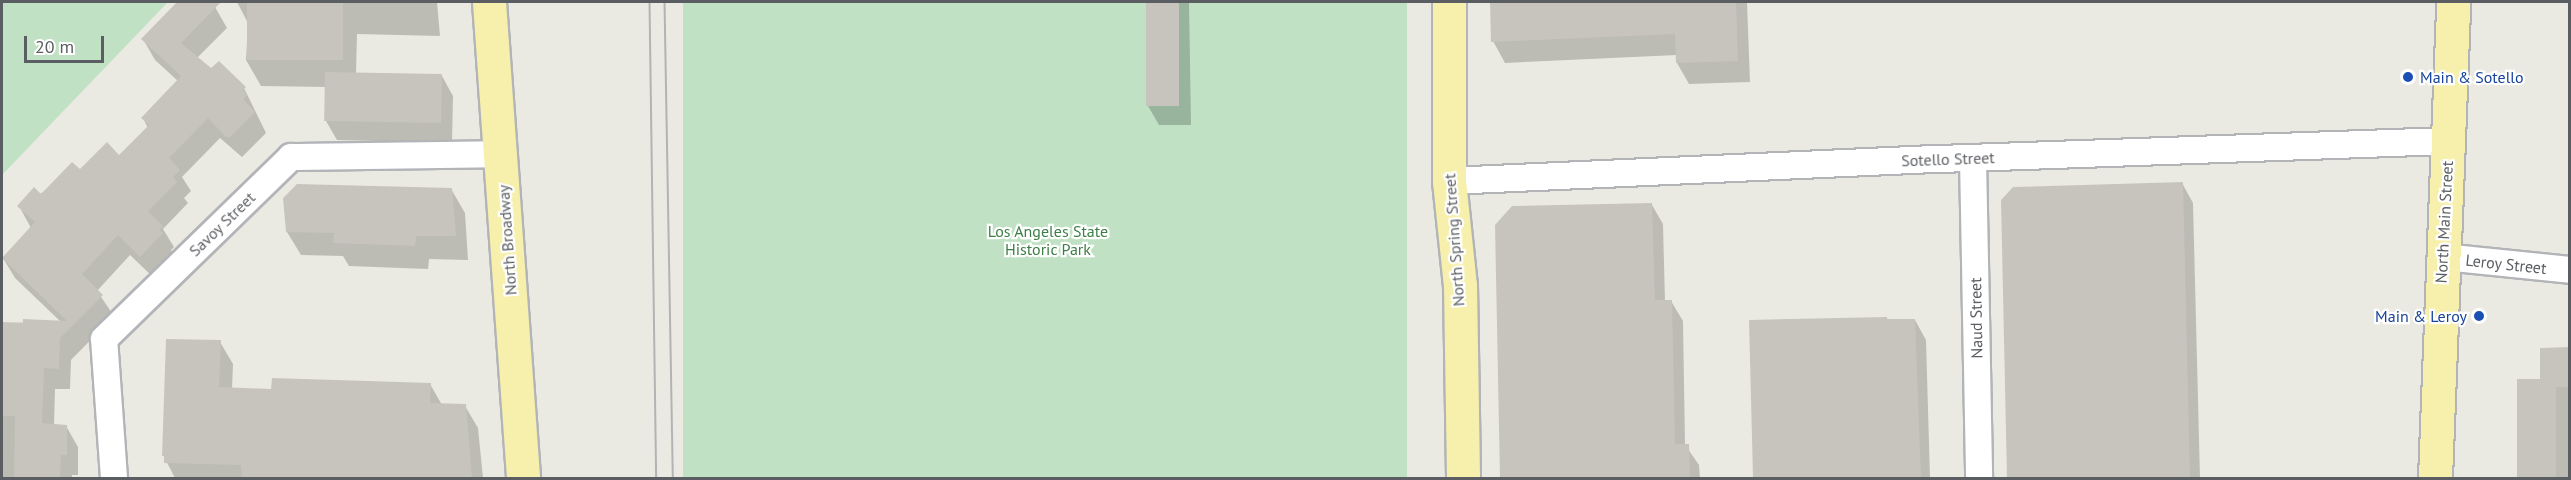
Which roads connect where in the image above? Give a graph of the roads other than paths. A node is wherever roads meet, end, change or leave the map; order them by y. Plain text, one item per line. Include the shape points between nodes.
1 (489, 2) edge
2 (1449, 2) edge
3 (2452, 2) edge
4 (2448, 141) junction
5 (501, 154) junction
6 (1973, 158) junction
7 (1449, 182) junction
8 (2443, 257) junction
9 (2570, 270) edge
10 (114, 478) edge
11 (523, 478) edge
12 (1463, 478) edge
13 (1979, 478) edge
14 (2435, 478) edge

1 - 5 main road, North Broadway
2 - 7 main road, North Spring Street
3 - 4 main road, North Main Street
4 - 6 street, Sotello Street
4 - 8 main road, North Main Street
5 - 10 street, Savoy Street via 291,157 104,339
5 - 11 main road, North Broadway
6 - 7 street, Sotello Street
6 - 13 street, Naud Street
7 - 12 main road, North Spring Street via 1460,285
8 - 9 street, Leroy Street
8 - 14 main road, North Main Street

